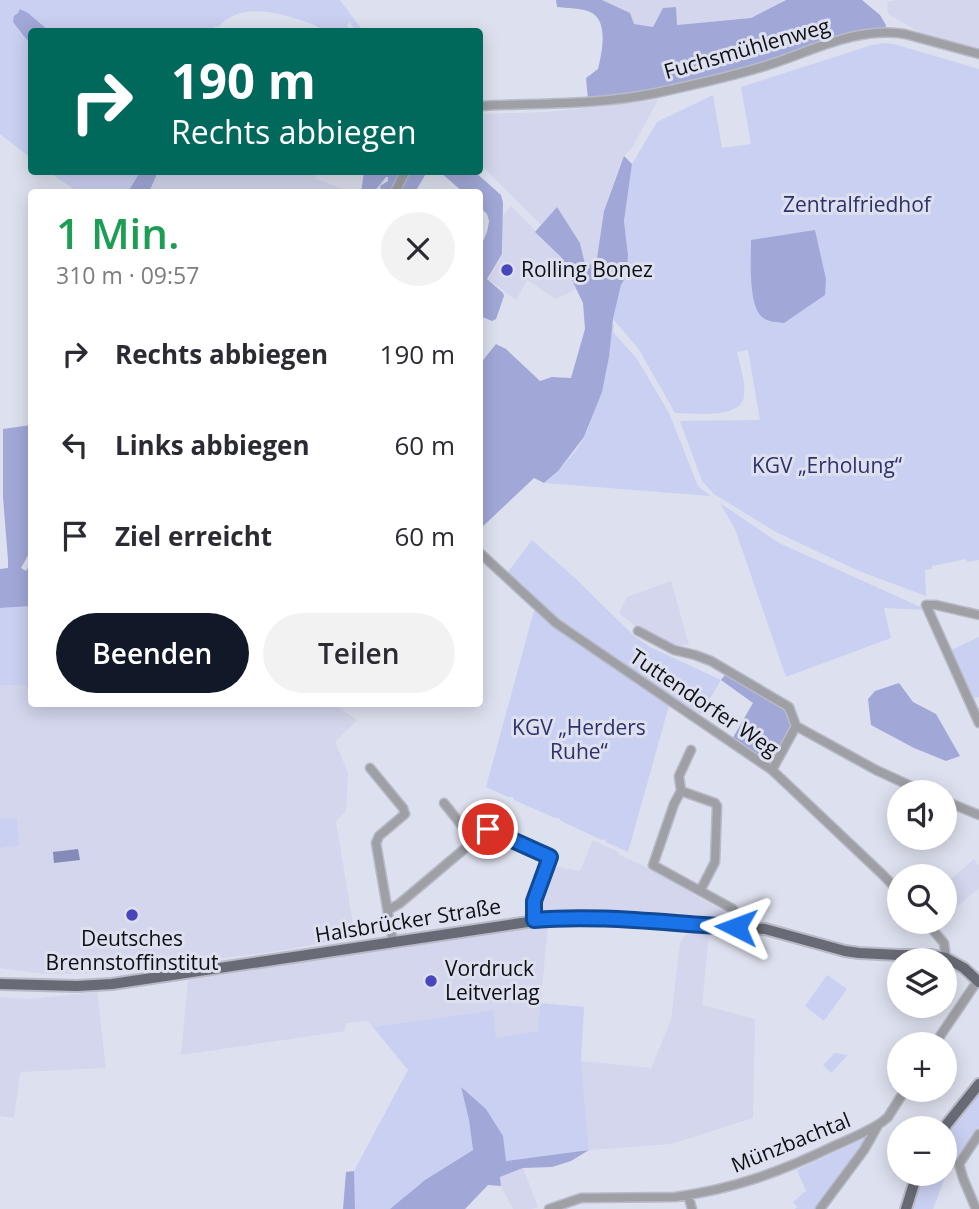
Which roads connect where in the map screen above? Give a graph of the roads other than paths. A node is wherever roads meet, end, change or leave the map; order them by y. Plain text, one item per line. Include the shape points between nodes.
1 (979, 54) edge
2 (483, 106) edge
3 (483, 556) edge
4 (979, 615) edge
5 (638, 631) dead end
6 (979, 723) edge
7 (796, 726) junction
8 (691, 750) dead end
9 (370, 768) dead end
10 (772, 770) junction
11 (898, 780) edge
12 (681, 792) junction
13 (444, 803) dead end
14 (957, 806) edge
15 (979, 815) edge
16 (474, 841) junction
17 (887, 879) edge
18 (700, 891) junction
19 (388, 910) junction
20 (534, 920) junction
21 (736, 927) junction
22 (393, 942) junction
23 (887, 955) edge
24 (957, 964) edge
25 (978, 980) edge
26 (0, 984) edge
27 (943, 1032) edge
28 (979, 1084) edge
29 (897, 1102) edge
30 (953, 1116) edge
31 (877, 1125) junction
32 (979, 1135) edge
33 (913, 1186) edge
34 (688, 1195) junction
35 (549, 1209) edge
36 (692, 1209) edge
37 (820, 1209) edge
38 (906, 1209) edge
39 (976, 1209) edge

1 - 2 street, Fuchsmühlenweg via 905,34 874,33 652,94
3 - 10 street, Tuttendorfer Weg via 556,623
4 - 6 street via 926,605
5 - 7 street via 674,650 711,661 789,707
7 - 10 street
7 - 11 street
8 - 12 street via 679,776
9 - 19 street via 405,814 376,843
10 - 17 street, Tuttendorfer Weg
12 - 18 street via 717,806 715,862
12 - 18 street via 653,865
13 - 16 street
14 - 15 street
16 - 19 street
16 - 20 street via 488,829 550,857 534,901
18 - 21 street via 733,909
19 - 22 street
20 - 21 main road, Halsbrücker Straße
20 - 22 main road, Halsbrücker Straße
21 - 23 main road, Halsbrücker Straße via 765,929 845,951
22 - 26 main road, Halsbrücker Straße via 112,984
24 - 25 main road
25 - 27 street
28 - 30 main road
29 - 31 street, Münzbachtal
31 - 34 street, Münzbachtal via 768,1175
31 - 37 street
32 - 39 street via 959,1164
33 - 38 main road
34 - 35 street, Münzbachtal via 581,1198
34 - 36 street

